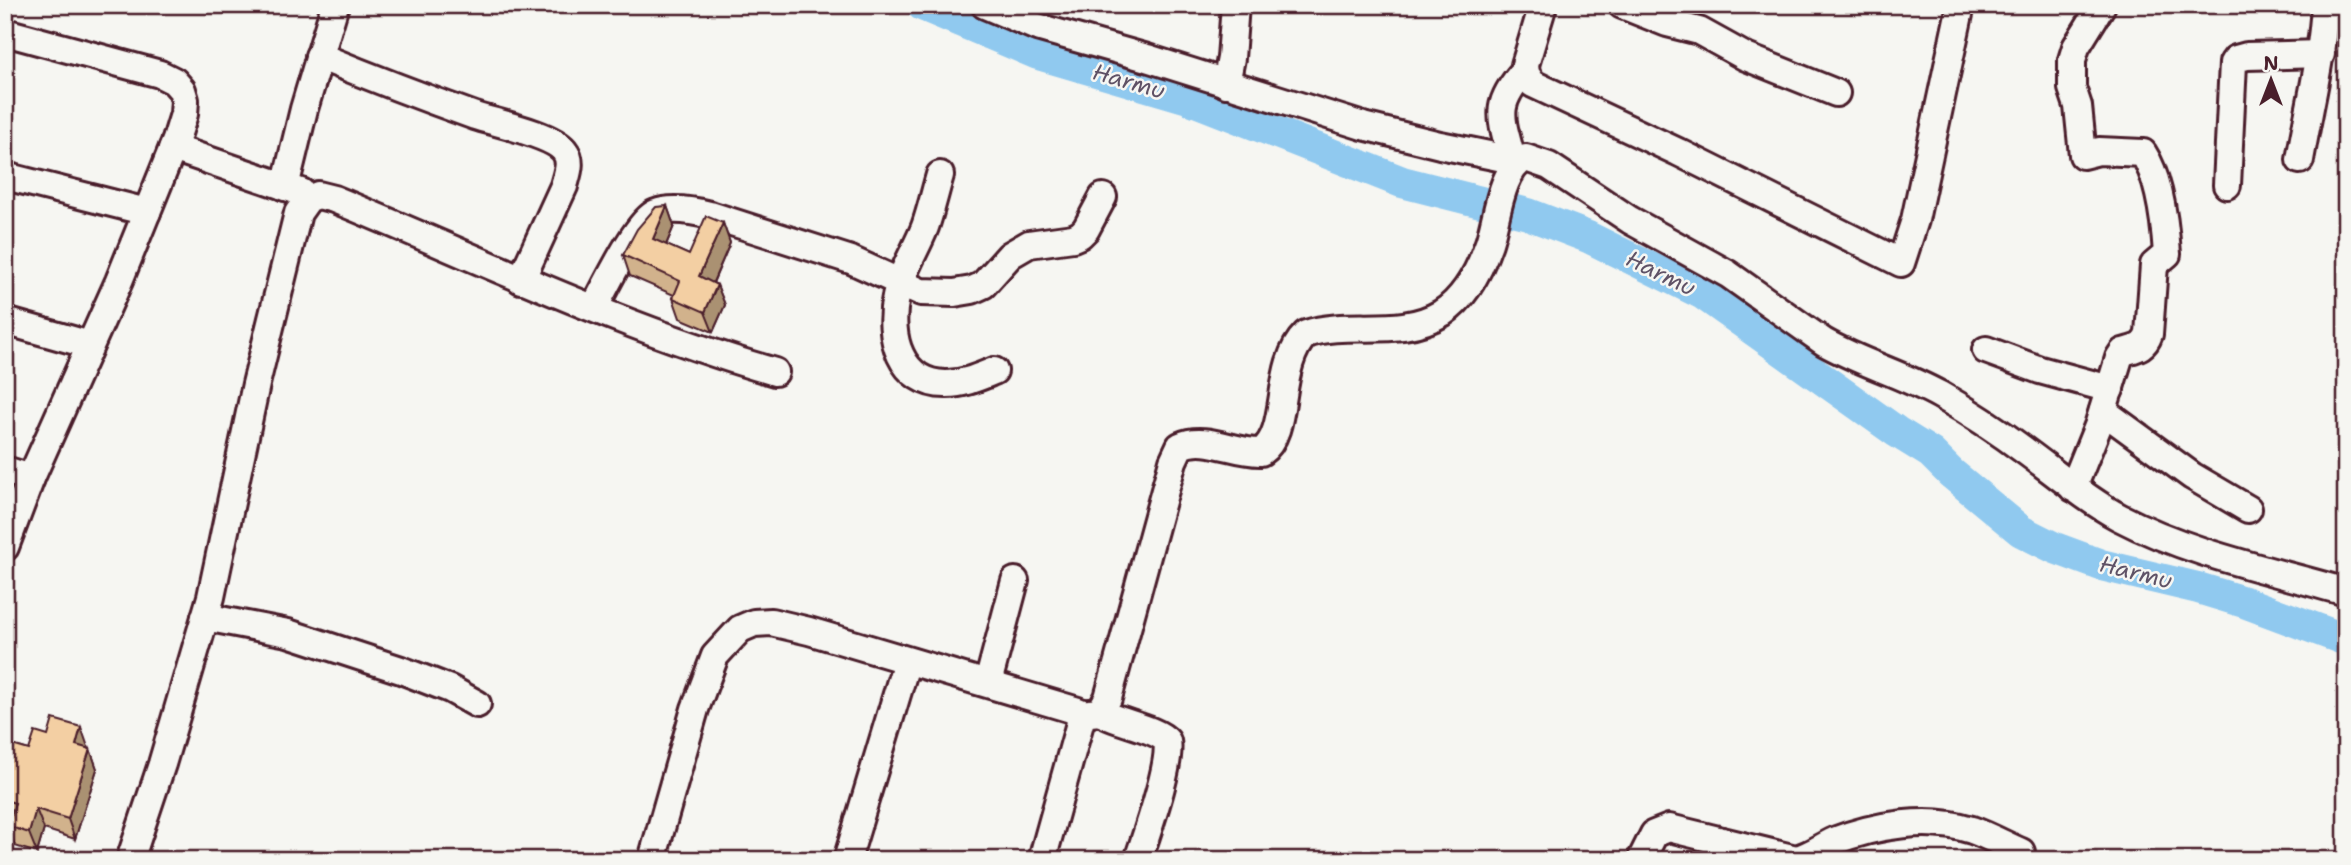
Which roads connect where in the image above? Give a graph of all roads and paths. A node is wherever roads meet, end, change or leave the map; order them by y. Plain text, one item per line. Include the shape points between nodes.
1 (335, 5) edge
2 (985, 5) edge
3 (1235, 5) edge
4 (1543, 5) edge
5 (1622, 5) edge
6 (1961, 5) edge
7 (2102, 5) edge
8 (2325, 5) edge
9 (5, 32) edge
10 (2321, 54) junction
11 (319, 56) junction
12 (1525, 70) junction
13 (1226, 84) junction
14 (1836, 93) dead end
15 (173, 148) junction
16 (2300, 160) dead end
17 (1512, 167) junction
18 (940, 175) dead end
19 (5, 176) edge
20 (2227, 186) dead end
21 (285, 187) junction
22 (313, 196) junction
23 (1103, 197) dead end
24 (147, 212) junction
25 (521, 280) junction
26 (900, 282) junction
27 (594, 308) junction
28 (5, 321) edge
29 (90, 345) junction
30 (1986, 350) dead end
31 (994, 371) dead end
32 (775, 372) dead end
33 (2107, 400) junction
34 (5, 470) edge
35 (32, 478) junction
36 (2073, 488) junction
37 (2248, 509) dead end
38 (5, 547) edge
39 (1015, 581) dead end
40 (2346, 592) edge
41 (205, 617) junction
42 (907, 661) junction
43 (988, 683) junction
44 (477, 704) dead end
45 (1090, 713) junction
46 (2021, 852) dead end
47 (130, 860) edge
48 (652, 860) edge
49 (847, 860) edge
50 (1042, 860) edge
51 (1138, 860) edge
52 (1642, 860) edge

1 - 11 street
2 - 13 street via 1037,27
3 - 13 street
4 - 12 street
5 - 14 street via 1699,31 1754,61
6 - 12 street via 1901,263 1539,88
7 - 33 street via 2072,60 2082,155 2143,153 2151,164 2166,254 2154,265 2146,343 2123,352
8 - 10 street
9 - 15 street via 174,81 185,100
10 - 16 street
10 - 20 street via 2247,56 2233,62
11 - 21 street
11 - 25 street via 546,138 566,152 564,186
12 - 17 street via 1500,111
13 - 17 street
15 - 21 street
15 - 24 street
17 - 36 street via 1526,158 1549,166 1630,220 1728,274 1839,351 1912,380 1956,404
17 - 45 street via 1489,245 1458,302 1440,314 1401,327 1336,328 1306,334 1292,352 1273,440 1261,452 1200,441 1180,446 1172,461 1108,698
18 - 26 street via 924,228
19 - 24 street
21 - 22 street
22 - 25 street via 334,199
22 - 41 street via 300,207
23 - 26 street via 1080,234 1019,249 972,290 921,292
24 - 29 street
25 - 27 street
26 - 27 street via 851,260 731,221 699,212 664,211 642,224
26 - 31 street via 893,328 899,356 910,372 945,384
27 - 32 street via 701,350
28 - 29 street
29 - 35 street
30 - 33 street
33 - 36 street
33 - 37 street via 2192,476
34 - 35 street
35 - 38 street
36 - 40 street via 2120,517 2171,539
39 - 43 street
41 - 44 street via 288,633 401,670
41 - 47 street
42 - 43 street
42 - 48 street via 771,622 740,629 715,656 706,675
42 - 49 street
43 - 45 street
45 - 50 street via 1080,723
45 - 51 street via 1156,733 1167,741 1156,803
46 - 52 street via 1958,826 1924,823 1833,841 1796,859 1669,828 1654,834

